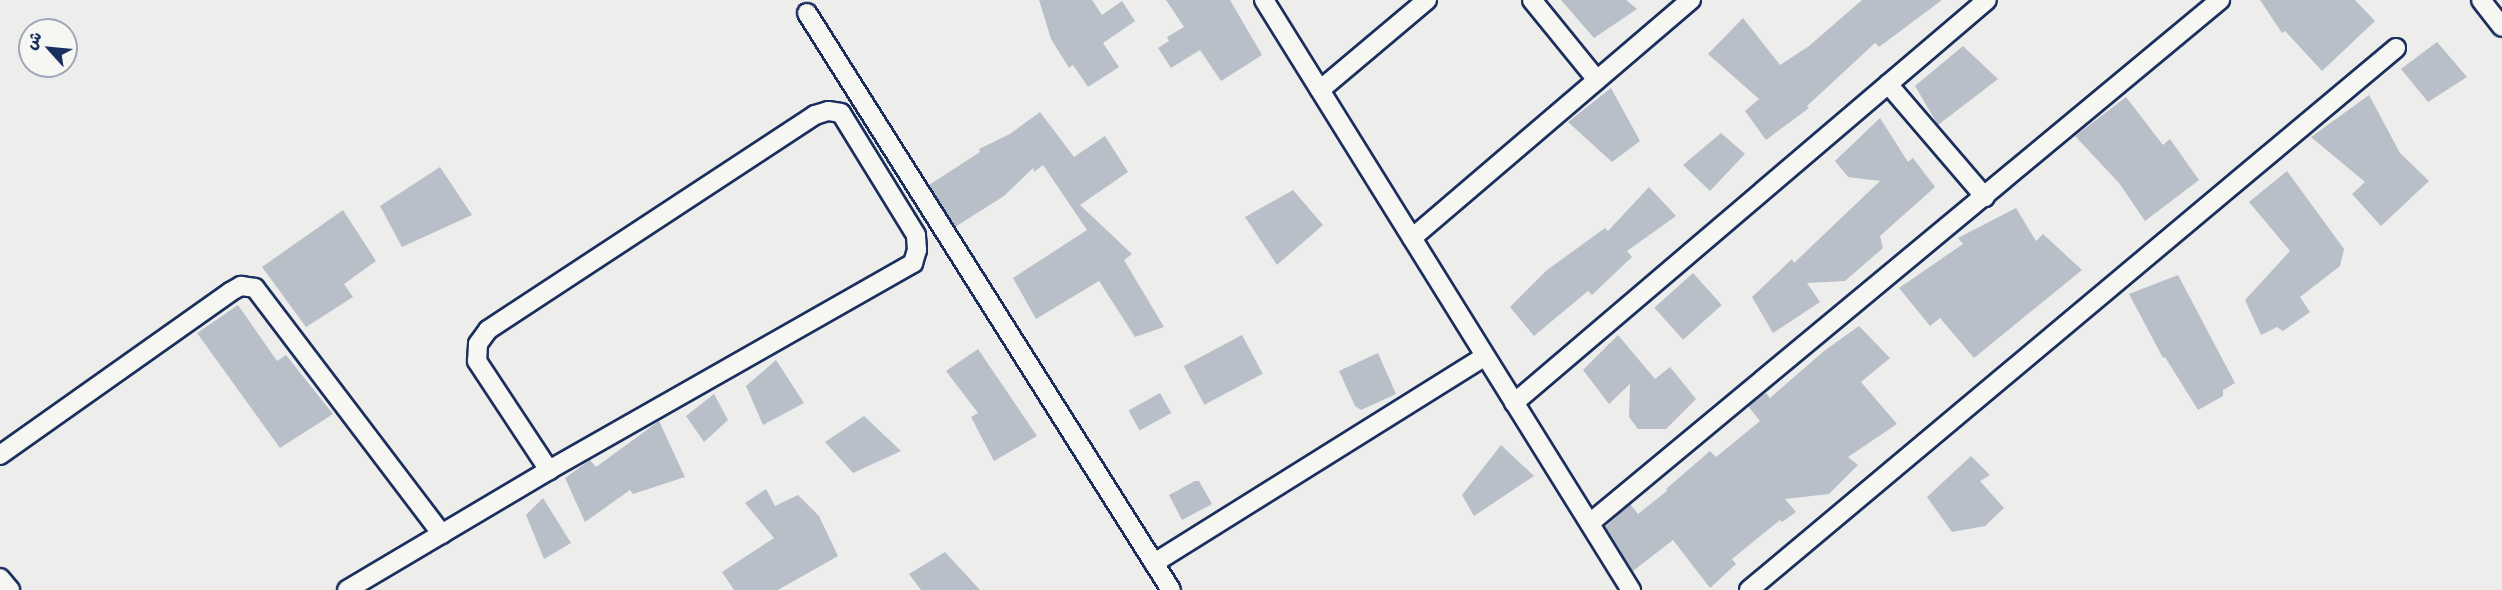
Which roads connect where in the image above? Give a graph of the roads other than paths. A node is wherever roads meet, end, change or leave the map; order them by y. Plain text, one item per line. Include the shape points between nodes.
1 (1264, 0) edge
2 (1426, 0) edge
3 (1532, 0) edge
4 (1690, 0) edge
5 (1987, 0) edge
6 (2220, 0) edge
7 (2481, 0) edge
8 (807, 13) dead end
9 (2502, 27) edge
10 (2396, 48) dead end
11 (1597, 80) junction
12 (1888, 84) junction
13 (1320, 90) junction
14 (1985, 197) junction
15 (1412, 238) junction
16 (1485, 356) junction
17 (1514, 403) junction
18 (0, 455) edge
19 (549, 470) junction
20 (1590, 523) junction
21 (442, 534) junction
22 (1154, 563) junction
23 (0, 578) edge
24 (10, 590) edge
25 (347, 590) edge
26 (1171, 590) edge
27 (1631, 590) edge
28 (1749, 590) edge

1 - 13 street
2 - 13 street
3 - 11 street
4 - 11 street
5 - 12 street
6 - 14 street
7 - 9 street
8 - 22 street
10 - 28 street
11 - 15 street
12 - 14 street
12 - 17 street
13 - 15 street
14 - 20 street
15 - 16 street
16 - 17 street
16 - 22 street
17 - 20 street
18 - 21 street via 230,292 241,286 255,288
19 - 19 street via 913,263 916,235 841,113 828,111 815,116 488,330 478,344 477,361
19 - 21 street
20 - 27 street
21 - 25 street
22 - 26 street
23 - 24 street

